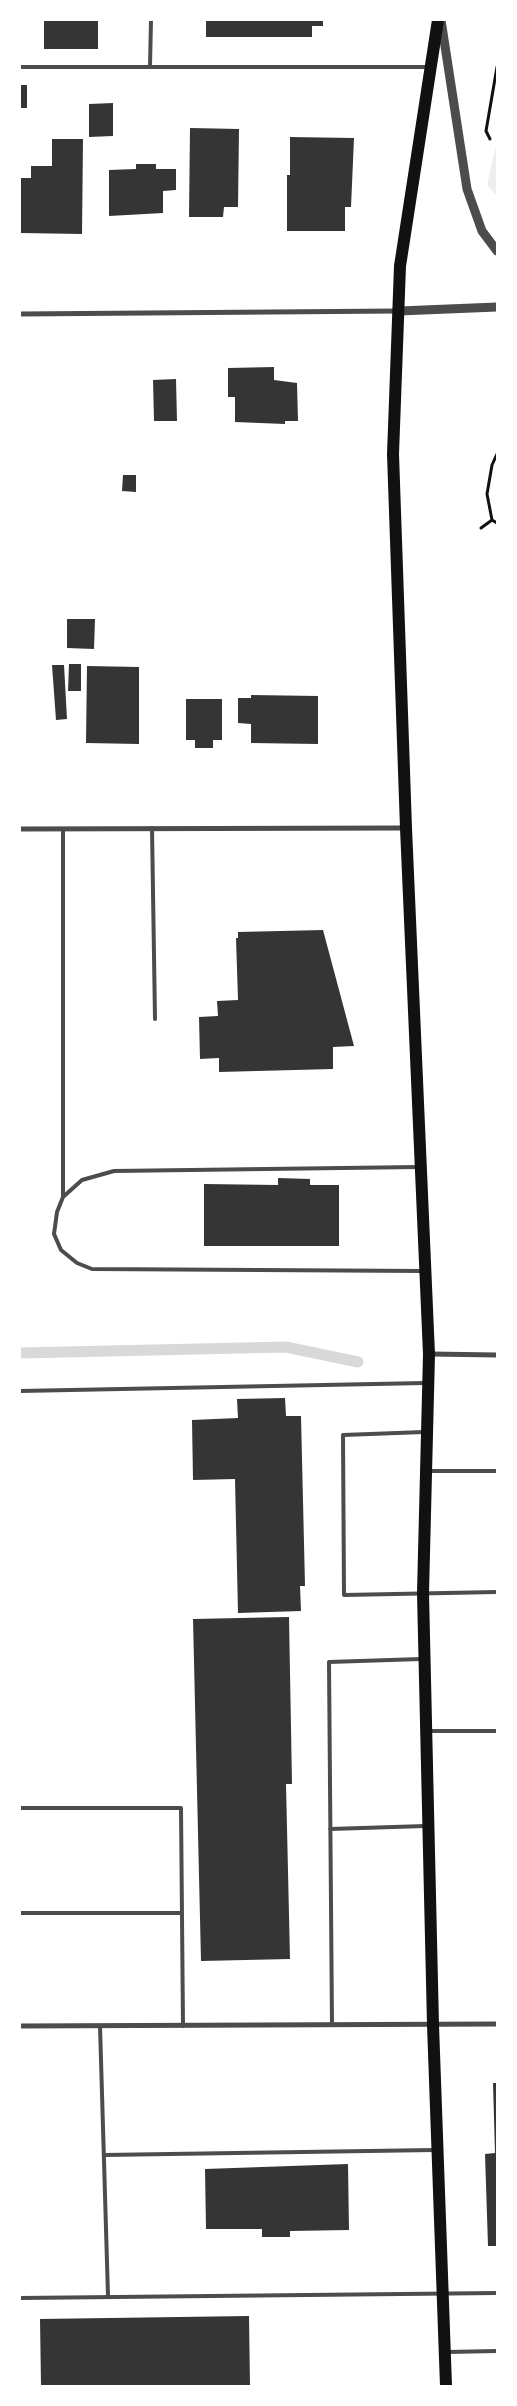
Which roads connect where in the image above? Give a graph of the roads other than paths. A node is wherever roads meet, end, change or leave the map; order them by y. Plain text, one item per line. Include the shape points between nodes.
1 (151, 20) edge
2 (440, 20) edge
3 (150, 66) junction
4 (20, 67) edge
5 (431, 67) junction
6 (497, 251) edge
7 (497, 307) edge
8 (399, 310) junction
9 (20, 314) edge
10 (152, 828) junction
11 (406, 828) junction
12 (20, 829) edge
13 (64, 829) junction
14 (155, 1020) dead end
15 (420, 1167) junction
16 (64, 1197) junction
17 (425, 1271) junction
18 (429, 1354) junction
19 (497, 1355) edge
20 (428, 1383) junction
21 (20, 1391) edge
22 (426, 1432) junction
23 (425, 1471) junction
24 (497, 1471) edge
25 (497, 1592) edge
26 (424, 1593) junction
27 (425, 1659) junction
28 (426, 1731) junction
29 (497, 1731) edge
30 (20, 1808) edge
31 (428, 1826) junction
32 (330, 1829) junction
33 (182, 1913) junction
34 (20, 1914) edge
35 (433, 2024) junction
36 (497, 2024) edge
37 (332, 2025) junction
38 (20, 2026) edge
39 (100, 2026) junction
40 (183, 2026) junction
41 (437, 2150) junction
42 (104, 2155) junction
43 (442, 2293) junction
44 (497, 2293) edge
45 (108, 2296) junction
46 (20, 2298) edge
47 (497, 2351) edge
48 (445, 2352) junction
49 (446, 2386) edge

1 - 3 lane
2 - 5 main road
2 - 6 street via 467,189 482,231
3 - 4 lane
3 - 5 lane
5 - 8 main road via 400,266
7 - 8 street
8 - 9 street
8 - 11 main road via 393,454
10 - 11 street
10 - 13 street
10 - 14 lane
11 - 15 main road
12 - 13 street
13 - 16 lane
15 - 16 lane via 114,1172 82,1180
15 - 17 main road
16 - 17 lane via 57,1212 54,1234 61,1250 77,1263 92,1268
17 - 18 main road
18 - 19 street
18 - 20 main road
20 - 21 lane
20 - 22 main road
22 - 23 main road
22 - 26 lane via 342,1435 344,1595
23 - 24 lane
23 - 26 main road
25 - 26 lane
26 - 27 main road
27 - 28 main road
27 - 32 lane via 329,1662
28 - 29 lane
28 - 31 main road
30 - 33 lane via 181,1808
31 - 32 lane
31 - 35 main road
32 - 37 lane
33 - 34 lane
33 - 40 lane
35 - 36 street
35 - 37 street
35 - 41 main road
37 - 40 street
38 - 39 street
39 - 40 street
39 - 42 lane
41 - 42 lane
41 - 43 main road
42 - 45 lane
43 - 44 lane
43 - 45 lane
43 - 48 main road
45 - 46 lane
47 - 48 lane
48 - 49 main road

